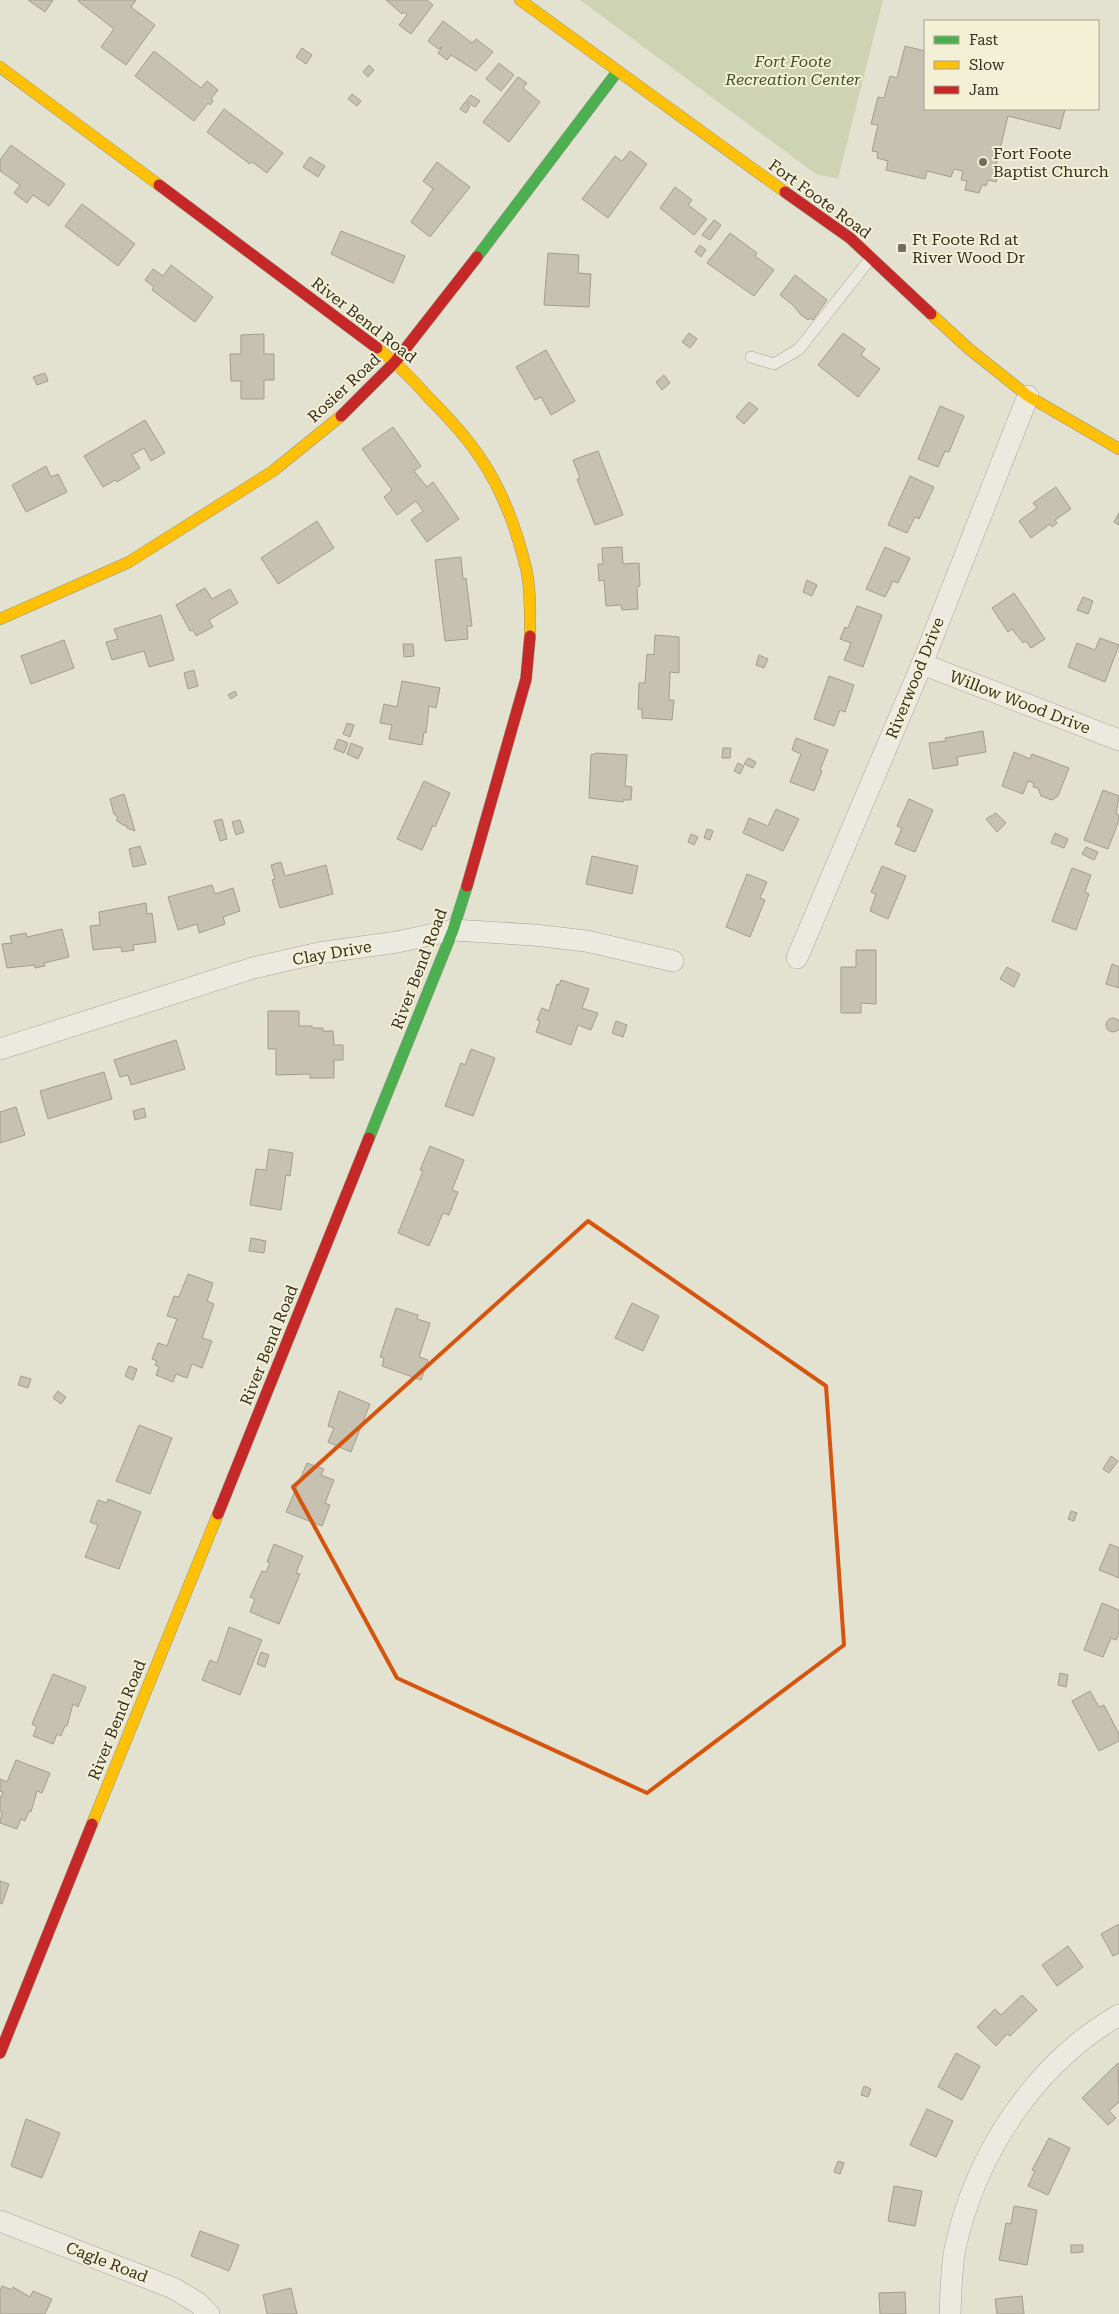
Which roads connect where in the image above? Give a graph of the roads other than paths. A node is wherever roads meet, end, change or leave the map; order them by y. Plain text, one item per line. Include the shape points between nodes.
1 (520, 0) edge
2 (0, 67) edge
3 (617, 72) junction
4 (871, 258) junction
5 (751, 358) dead end
6 (395, 362) junction
7 (1028, 396) junction
8 (1119, 449) edge
9 (0, 619) edge
10 (922, 664) junction
11 (1119, 740) edge
12 (452, 930) junction
13 (797, 958) dead end
14 (673, 961) dead end
15 (0, 1048) edge
16 (1119, 2015) edge
17 (0, 2053) edge
18 (0, 2221) edge
19 (208, 2314) edge
20 (950, 2314) edge

1 - 3 street, Fort Foote Road
2 - 6 street, River Bend Road
3 - 4 street, Fort Foote Road via 822,217
3 - 6 street, Rosier Road
4 - 5 lane via 799,349 774,364
4 - 7 street, Fort Foote Road via 969,349
6 - 9 street, Rosier Road via 331,424 273,471 129,562
6 - 12 street, River Bend Road via 459,429 482,460 514,530 526,569 530,608 526,679 475,862
7 - 8 street, Fort Foote Road
7 - 10 street, Riverwood Drive
10 - 11 street, Willow Wood Drive
10 - 13 street, Riverwood Drive
12 - 14 street, Clay Drive via 586,941
12 - 15 street, Clay Drive via 397,942 319,952 253,968
12 - 17 street, River Bend Road
16 - 20 street via 1077,2045 1052,2069 1025,2098 998,2138 965,2210 955,2251
18 - 19 street, Cagle Road via 173,2288 198,2303

